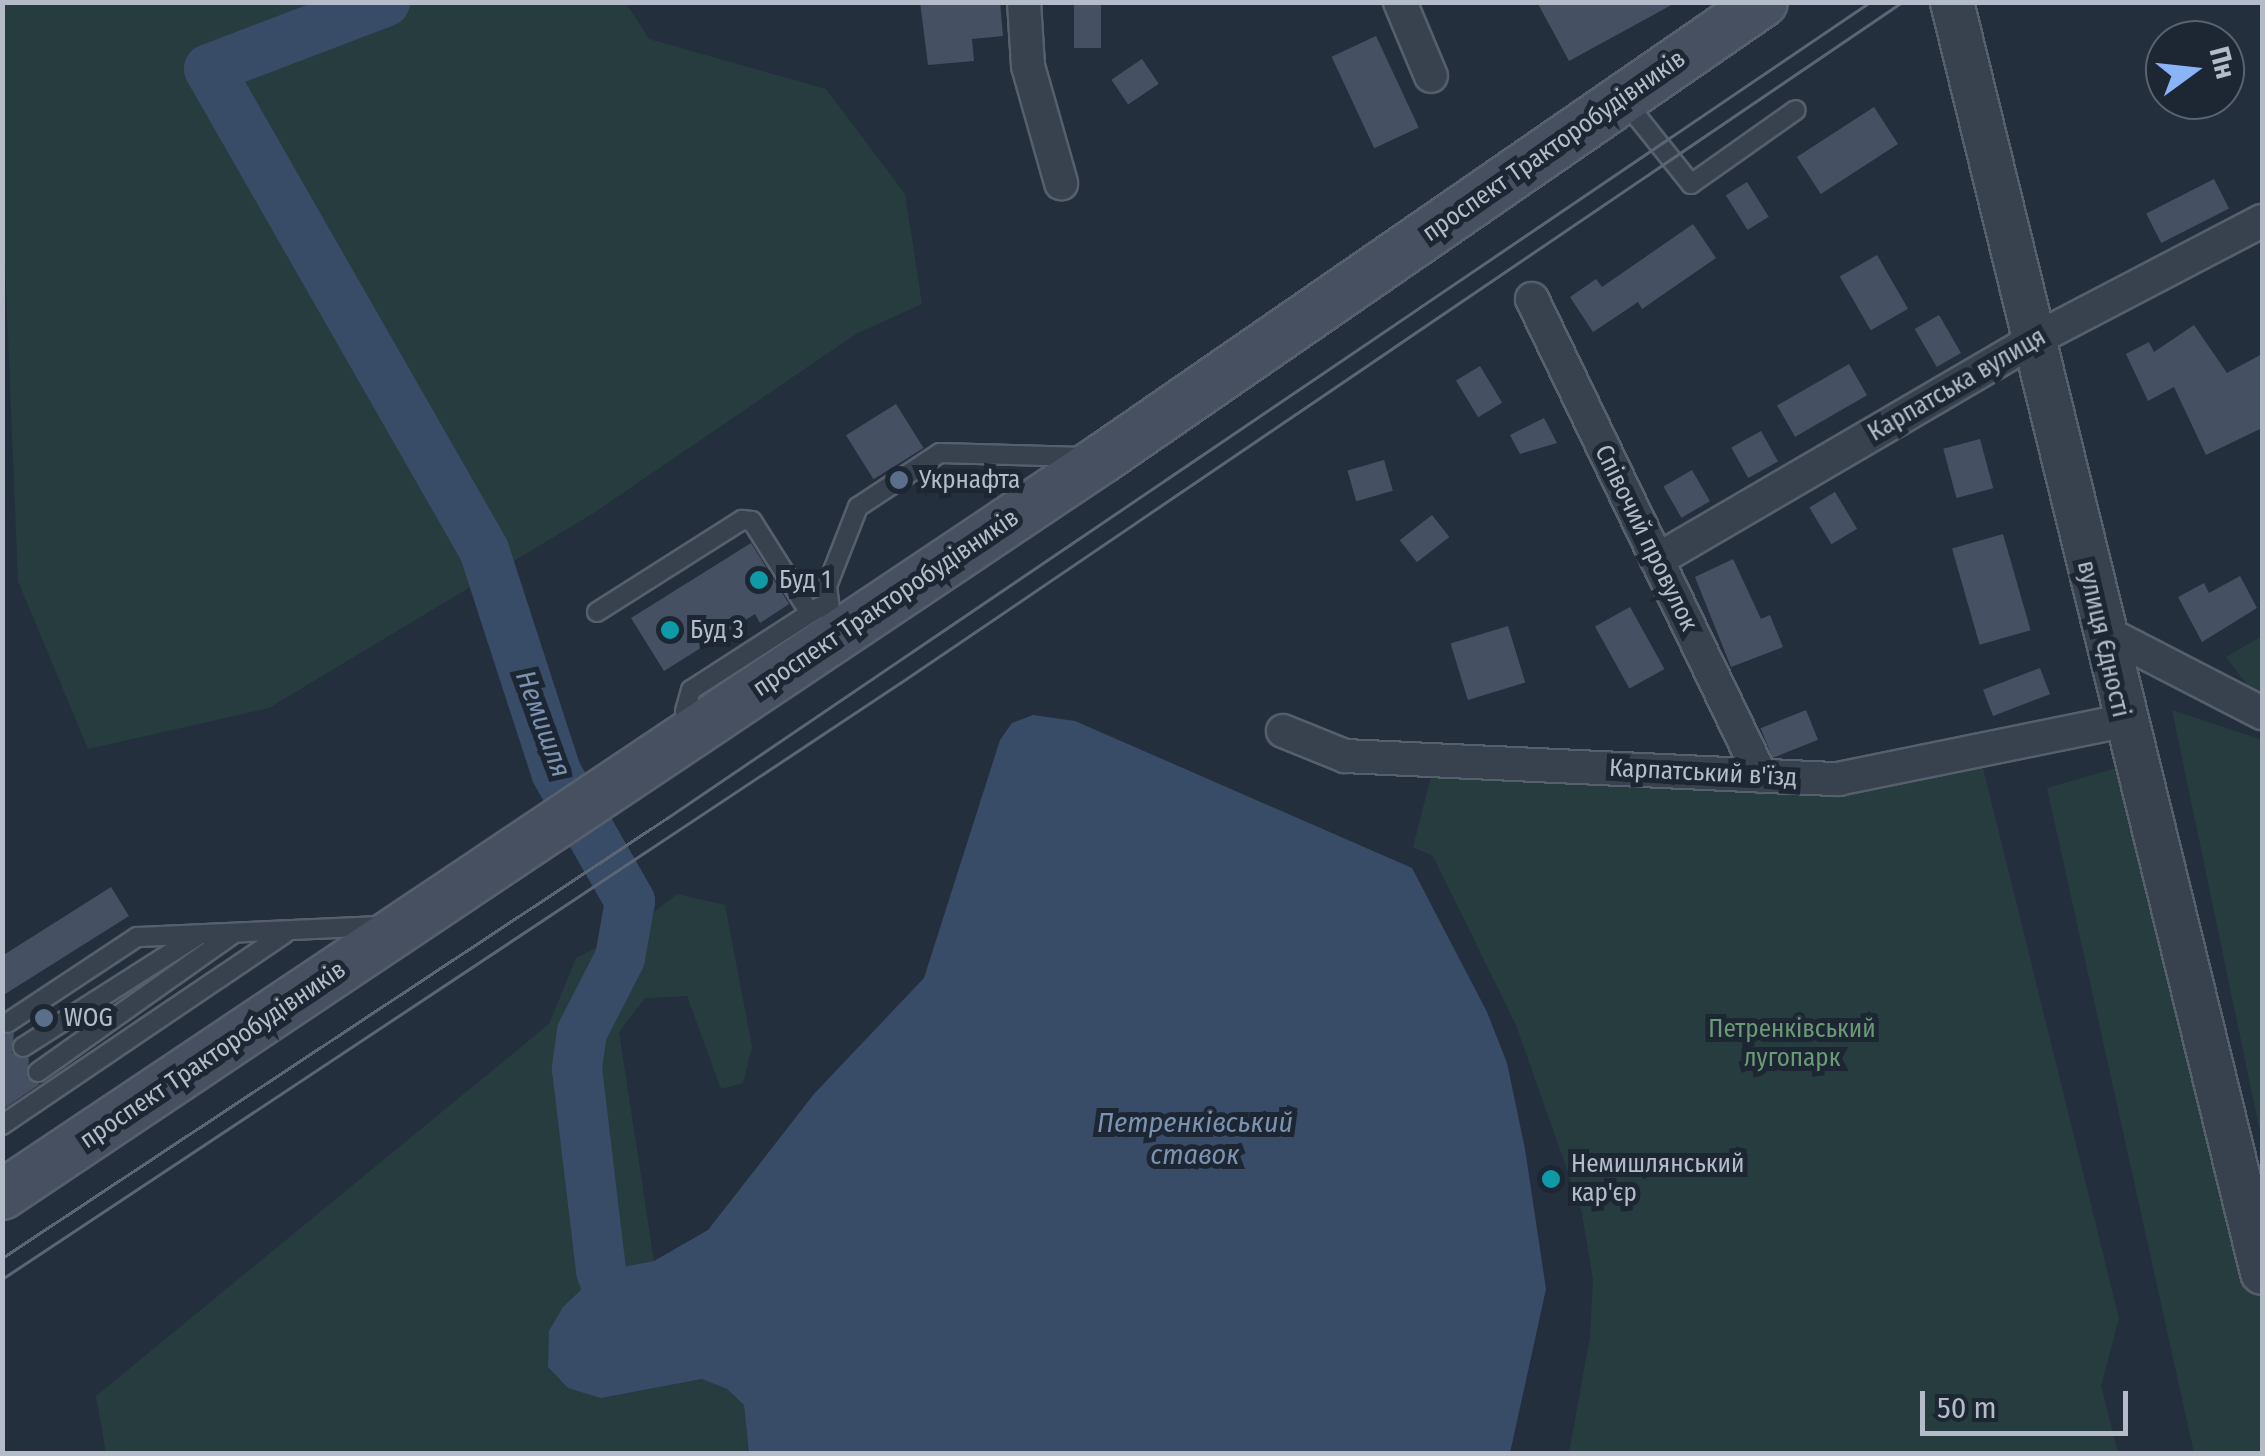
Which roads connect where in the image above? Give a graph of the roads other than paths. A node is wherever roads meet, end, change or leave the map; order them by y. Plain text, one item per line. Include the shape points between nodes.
1 (1024, 2) edge
2 (1400, 2) edge
3 (1763, 2) edge
4 (1952, 2) edge
5 (1431, 76) dead end
6 (1623, 99) junction
7 (1796, 110) dead end
8 (1061, 184) dead end
9 (2262, 221) edge
10 (1532, 299) dead end
11 (2032, 341) junction
12 (1103, 458) junction
13 (1657, 560) junction
14 (597, 612) dead end
15 (824, 617) junction
16 (2101, 630) junction
17 (2262, 713) edge
18 (2123, 721) junction
19 (1283, 731) dead end
20 (1761, 776) junction
21 (412, 924) junction
22 (234, 934) junction
23 (285, 934) junction
24 (198, 936) junction
25 (7, 1023) dead end
26 (22, 1047) dead end
27 (38, 1072) dead end
28 (2, 1125) edge
29 (2, 1194) edge
30 (2262, 1272) edge

1 - 8 street via 1028,66
2 - 5 street
3 - 6 main road, проспект Тракторобудівників
4 - 11 street, вулиця Єдності
6 - 7 lane via 1691,184
6 - 12 main road, проспект Тракторобудівників
9 - 11 street, Карпатська вулиця
10 - 13 street, Співочий провулок
11 - 13 street, Карпатська вулиця
11 - 16 street, вулиця Єдності
12 - 15 main road, проспект Тракторобудівників
12 - 15 lane via 940,453 858,507 827,586
13 - 20 street, Співочий провулок
14 - 15 lane via 742,520 752,521
15 - 21 main road, проспект Тракторобудівників via 694,732
16 - 17 street
16 - 18 street, вулиця Єдності
18 - 20 street, Карпатський в'їзд via 1838,779
18 - 30 street, вулиця Єдності
19 - 20 street, Карпатський в'їзд via 1345,756
21 - 23 lane
21 - 29 main road, проспект Тракторобудівників
22 - 23 lane
22 - 24 lane
22 - 27 lane
23 - 28 lane
24 - 25 lane via 137,937
24 - 26 lane

